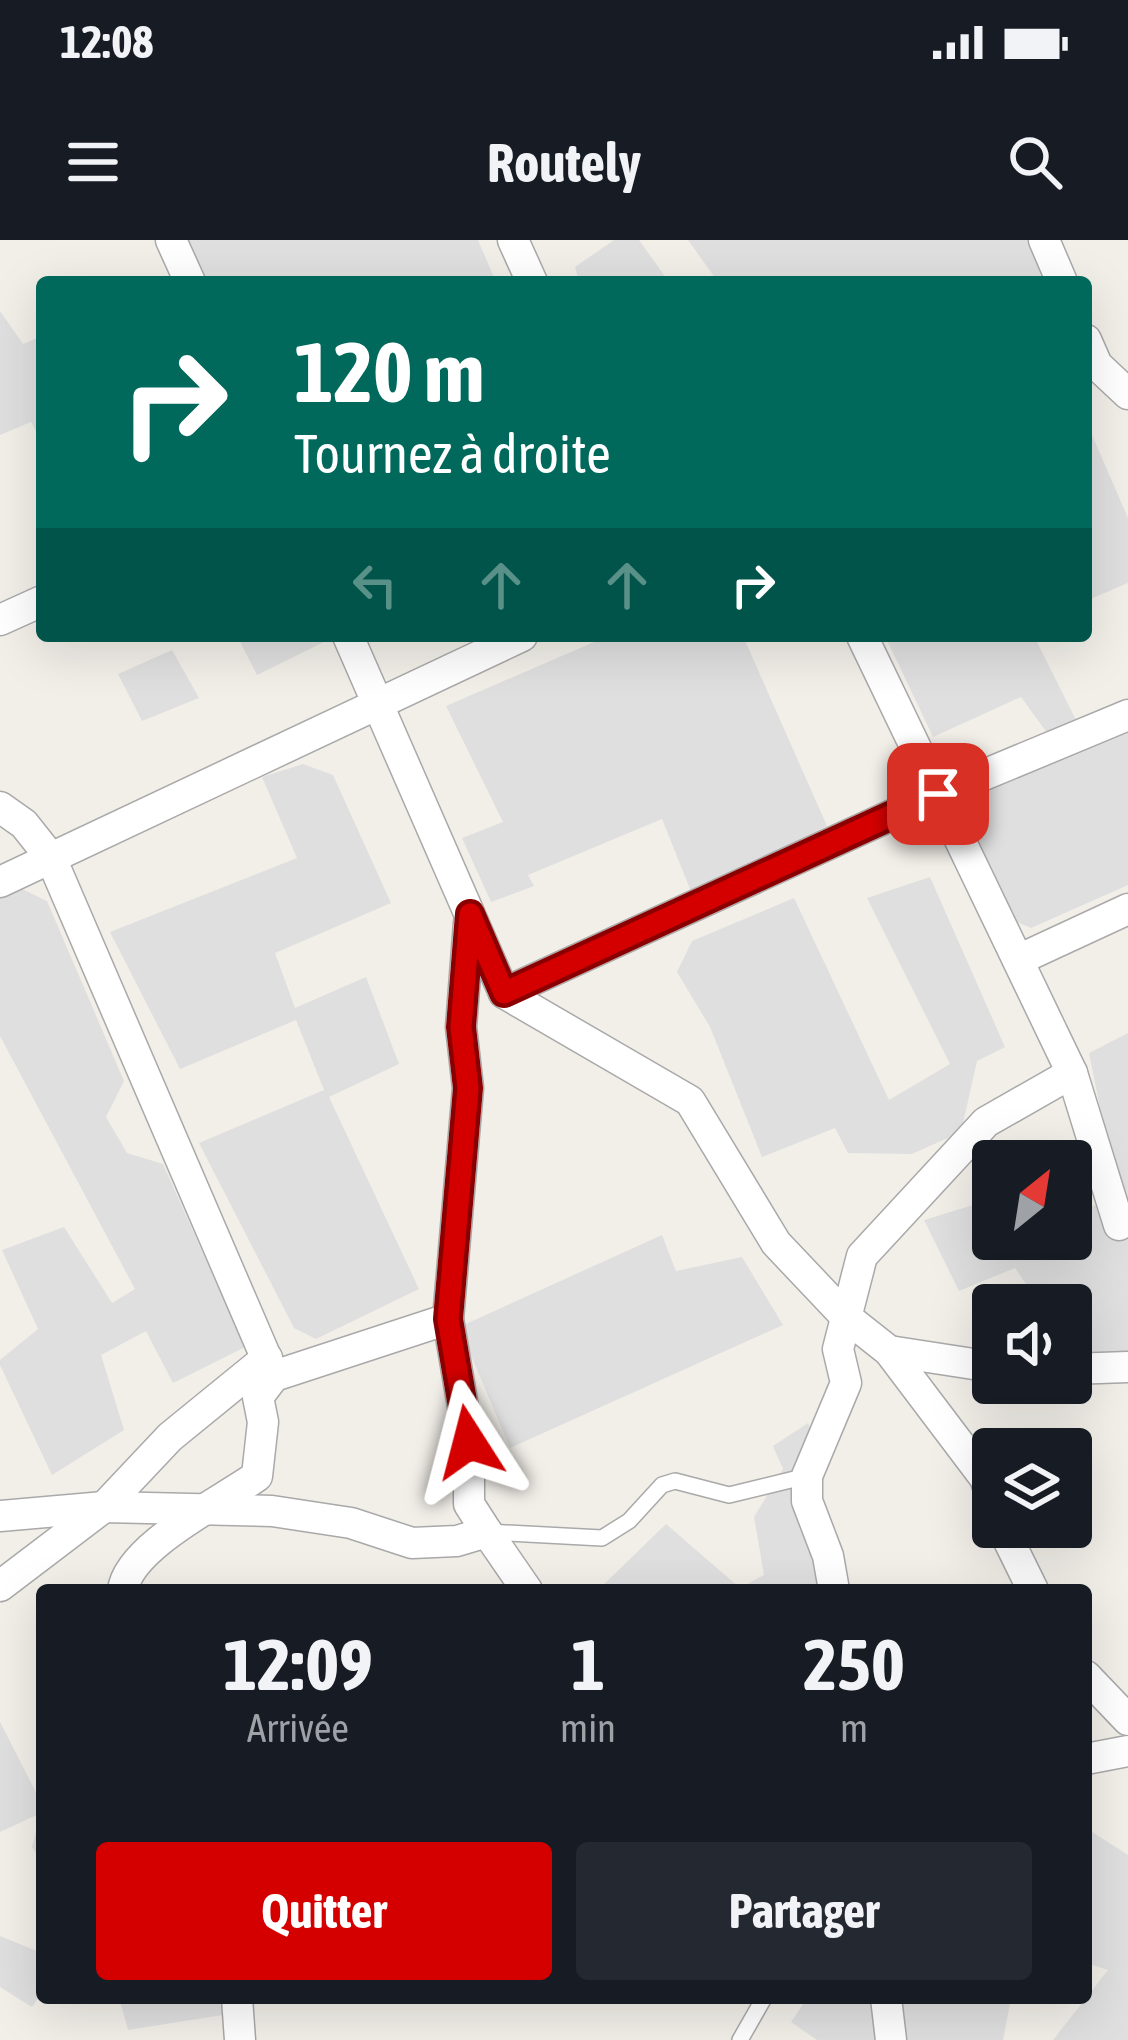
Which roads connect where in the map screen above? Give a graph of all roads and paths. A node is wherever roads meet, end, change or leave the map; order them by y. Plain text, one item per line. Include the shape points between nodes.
1 (171, 240) edge
2 (513, 240) edge
3 (1044, 240) edge
4 (187, 276) edge
5 (529, 276) edge
6 (1059, 276) edge
7 (1092, 360) edge
8 (1128, 394) edge
9 (36, 604) edge
10 (0, 620) edge
11 (351, 642) edge
12 (509, 642) edge
13 (865, 642) edge
14 (378, 704) junction
15 (1128, 715) edge
16 (938, 794) junction
17 (0, 807) edge
18 (51, 858) junction
19 (0, 882) edge
20 (1128, 909) edge
21 (470, 914) junction
22 (1018, 960) junction
23 (504, 993) junction
24 (1072, 1073) junction
25 (1119, 1225) dead end
26 (846, 1317) junction
27 (448, 1319) junction
28 (889, 1351) junction
29 (972, 1363) edge
30 (271, 1367) junction
31 (1128, 1367) edge
32 (1092, 1368) edge
33 (972, 1461) edge
34 (807, 1476) junction
35 (104, 1508) junction
36 (209, 1510) junction
37 (0, 1516) edge
38 (487, 1532) junction
39 (1012, 1548) edge
40 (124, 1584) edge
41 (523, 1584) edge
42 (833, 1584) edge
43 (1030, 1584) edge
44 (0, 1586) edge
45 (1092, 1682) edge
46 (1128, 1720) edge
47 (1128, 1751) edge
48 (1092, 1758) edge
49 (761, 2004) edge
50 (887, 2004) edge
51 (238, 2019) edge
52 (263, 2040) edge
53 (740, 2040) edge
54 (891, 2040) edge

1 - 4 street
2 - 5 street
3 - 6 street
7 - 8 street
9 - 10 street
11 - 14 street
12 - 14 street
13 - 16 street
14 - 18 street
14 - 21 street
15 - 16 street
16 - 22 street
16 - 23 street
17 - 18 street
18 - 19 street
18 - 30 street
20 - 22 street
21 - 23 street
21 - 27 street via 461,1027 468,1088
22 - 24 street
23 - 26 street via 690,1101 776,1243
24 - 25 street
24 - 26 street via 986,1122 899,1212 862,1256
26 - 28 street
26 - 34 street via 838,1349 846,1383
27 - 30 street
27 - 38 street via 469,1442 469,1504
28 - 29 street
28 - 33 street
30 - 35 street via 170,1438
30 - 36 street via 258,1397 257,1476
31 - 32 street
34 - 38 lane via 729,1495 675,1481 602,1538
34 - 42 street via 806,1502
35 - 36 street
35 - 37 street
35 - 44 street
36 - 38 street via 351,1523 412,1543
36 - 40 street via 173,1527
38 - 41 street
39 - 43 street
45 - 46 street
47 - 48 street
49 - 53 lane
50 - 54 street
51 - 52 street

